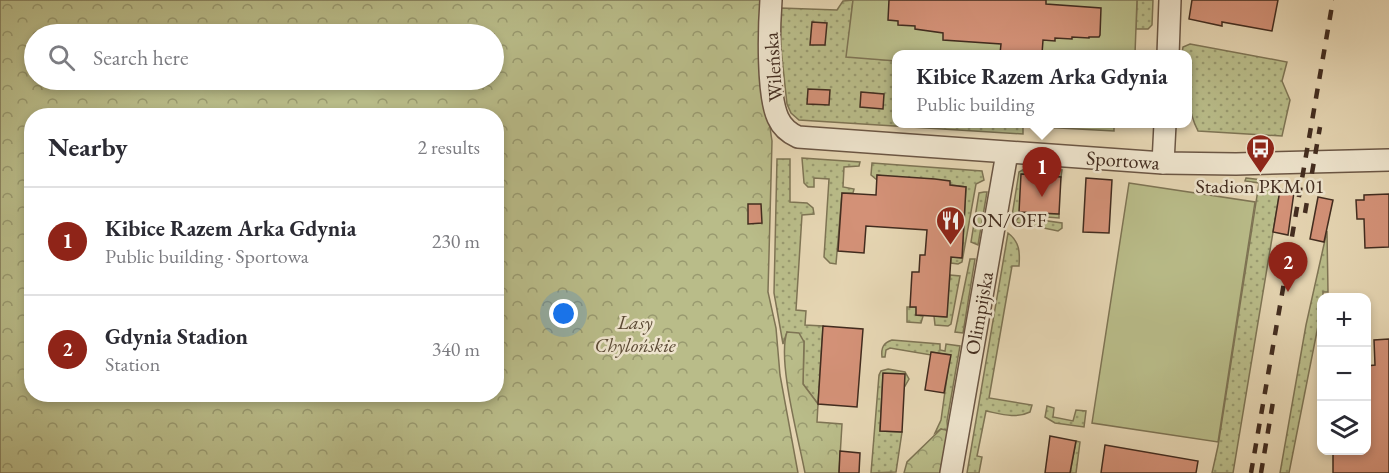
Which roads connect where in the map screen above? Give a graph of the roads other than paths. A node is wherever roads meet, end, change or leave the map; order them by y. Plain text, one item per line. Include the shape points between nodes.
1 (771, 0) edge
2 (1170, 0) edge
3 (1168, 50) edge
4 (1165, 128) edge
5 (787, 131) joint
6 (1007, 153) junction
7 (1389, 160) edge
8 (1163, 163) junction
9 (951, 473) edge

1 - 5 street, Wileńska via 774,104
2 - 3 street
4 - 8 street
5 - 6 street, Sportowa via 804,138
6 - 8 street, Sportowa
6 - 9 street, Olimpijska
7 - 8 street, Sportowa

